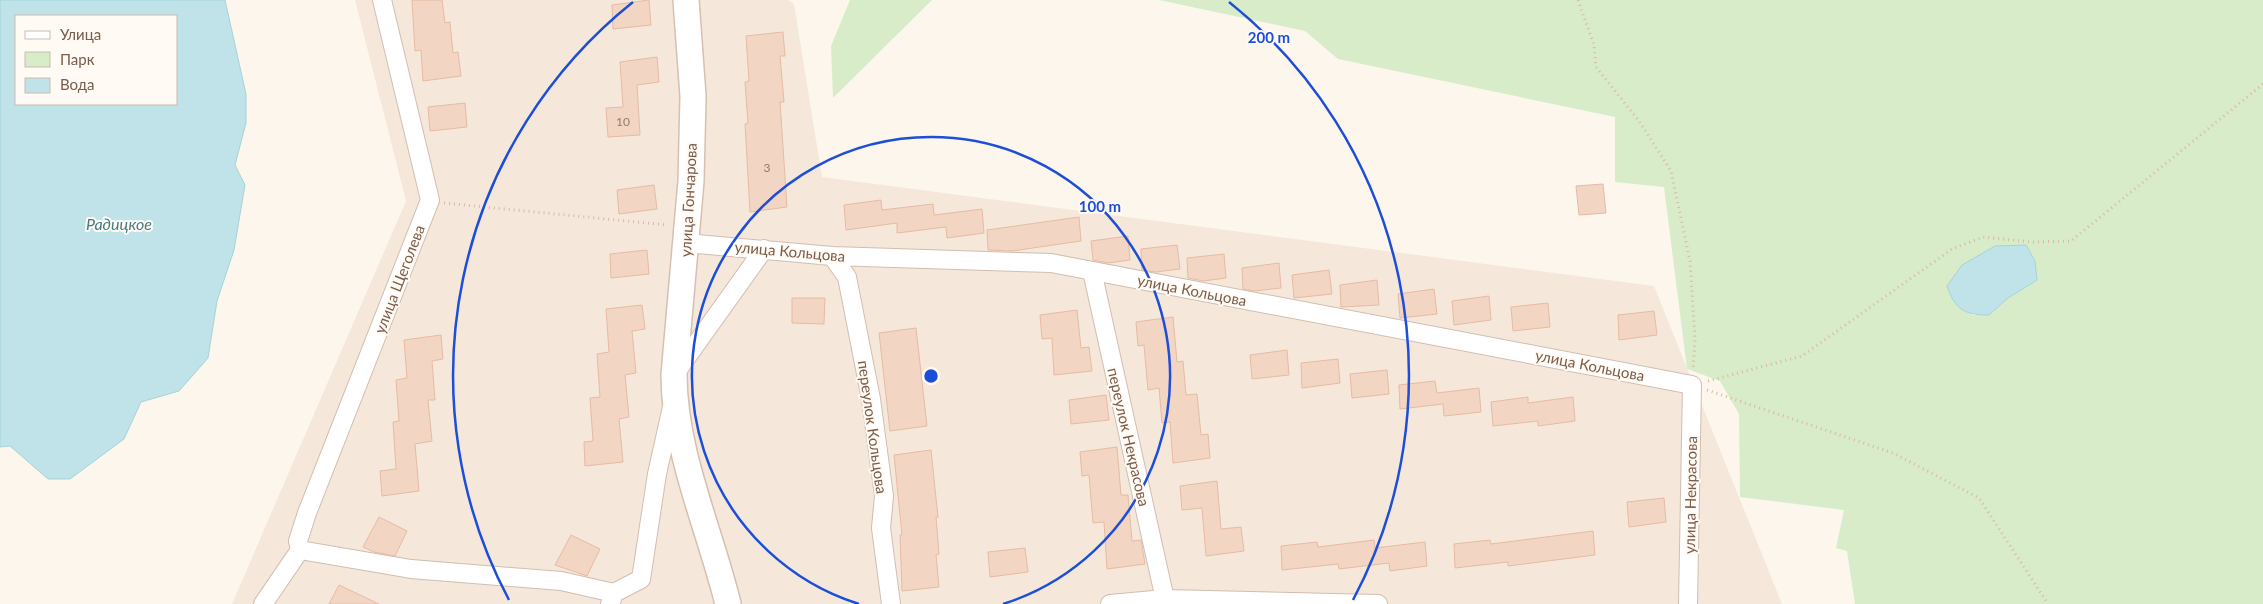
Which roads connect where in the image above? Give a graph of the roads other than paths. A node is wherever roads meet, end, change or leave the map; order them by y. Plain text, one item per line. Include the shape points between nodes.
1 (382, 0) edge
2 (686, 0) edge
3 (687, 235) junction
4 (764, 249) junction
5 (832, 256) junction
6 (1092, 271) junction
7 (1692, 385) joint
8 (674, 388) junction
9 (300, 550) junction
10 (612, 599) edge
11 (1165, 602) edge
12 (262, 604) edge
13 (728, 604) edge
14 (891, 604) edge
15 (1110, 604) edge
16 (1378, 604) edge
17 (1688, 604) edge

1 - 9 street, улица Щеголева via 429,202 307,513 298,541
2 - 3 street, улица Гончарова via 692,96
3 - 4 street, улица Кольцова
3 - 8 street, улица Гончарова
4 - 5 street, улица Кольцова
4 - 8 street
5 - 6 street, улица Кольцова via 1051,264
5 - 14 street, переулок Кольцова via 847,277 871,399 884,496 881,528
6 - 7 street, улица Кольцова
6 - 11 street, переулок Некрасова
7 - 17 street, улица Некрасова
8 - 10 street, улица Гончарова via 656,474 641,579
8 - 13 street, улица Гончарова via 689,471
9 - 10 street via 411,569 561,581
9 - 12 street, улица Щеголева
11 - 15 street
11 - 16 street

